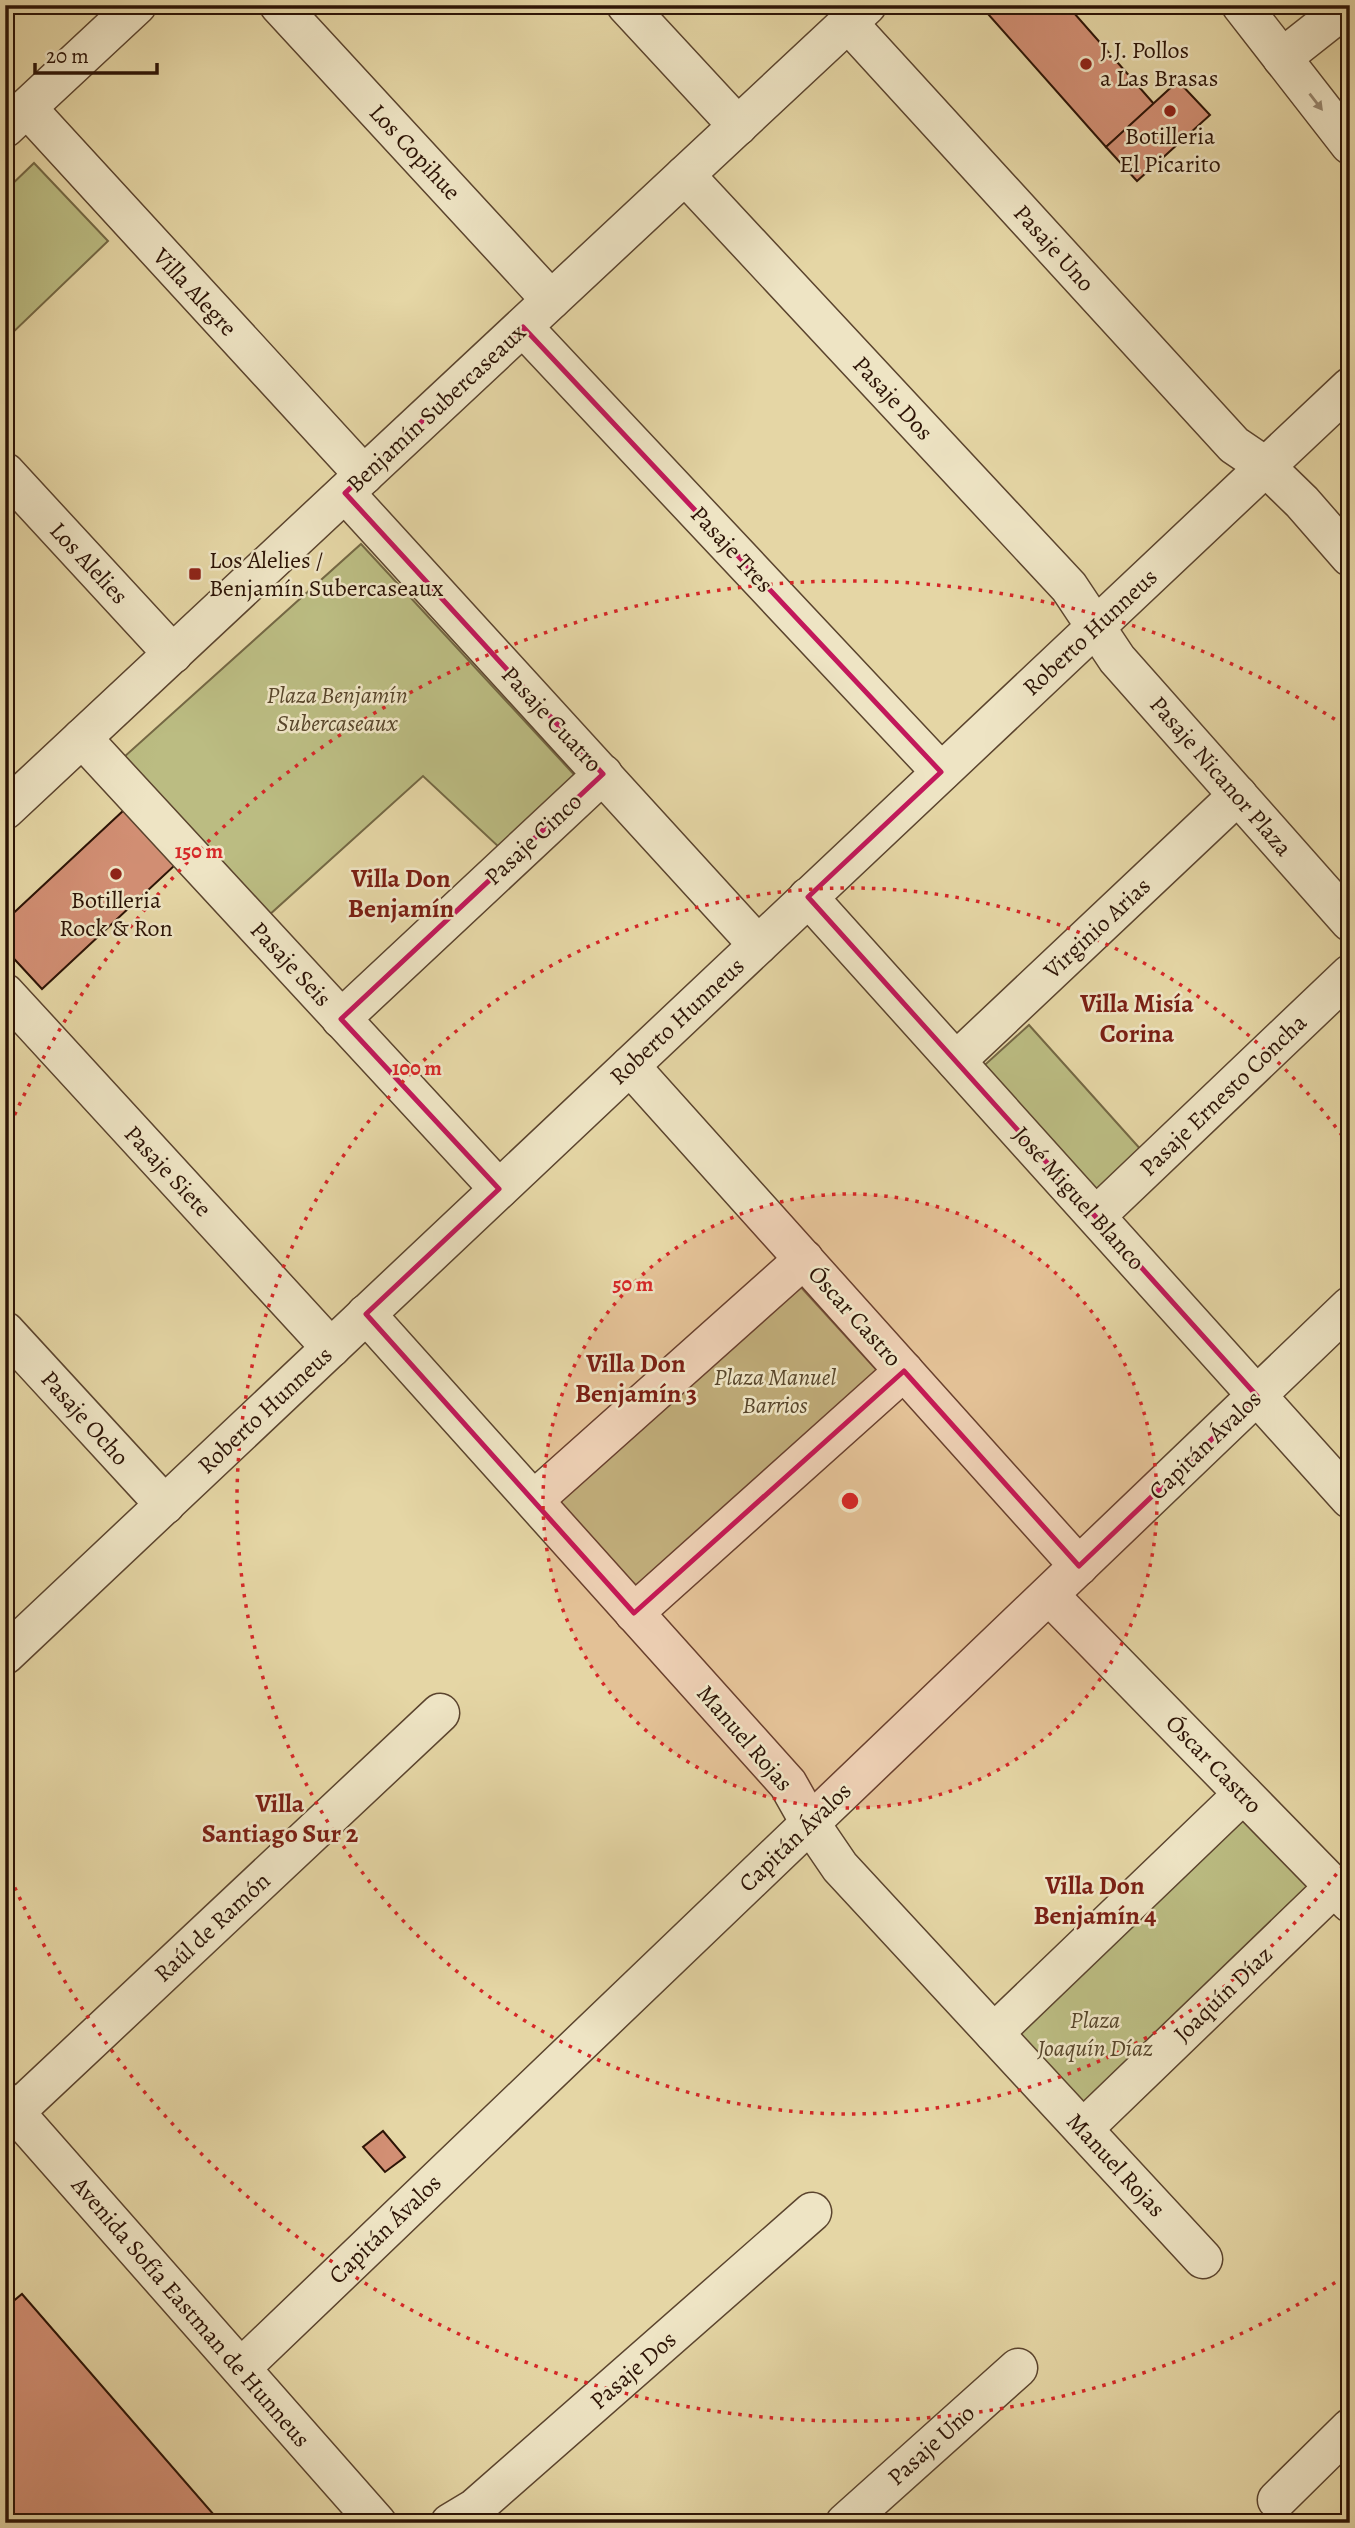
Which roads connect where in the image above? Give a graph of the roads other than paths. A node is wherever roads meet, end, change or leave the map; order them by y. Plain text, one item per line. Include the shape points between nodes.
1 (137, 5) edge
2 (279, 5) edge
3 (626, 5) edge
4 (1241, 5) edge
5 (858, 14) edge
6 (1338, 18) edge
7 (1282, 58) junction
8 (16, 118) edge
9 (738, 126) junction
10 (1350, 145) edge
11 (684, 175) junction
12 (551, 300) junction
13 (523, 327) junction
14 (1350, 387) edge
15 (1265, 466) junction
16 (5, 472) edge
17 (354, 484) junction
18 (1350, 557) edge
19 (1096, 626) junction
20 (173, 654) junction
21 (82, 738) junction
22 (942, 772) junction
23 (603, 774) junction
24 (1238, 795) junction
25 (5, 810) edge
26 (808, 897) junction
27 (1350, 922) edge
28 (758, 945) junction
29 (1350, 974) edge
30 (5, 993) edge
31 (341, 1019) junction
32 (956, 1062) junction
33 (630, 1066) junction
34 (499, 1189) junction
35 (1096, 1216) junction
36 (804, 1259) junction
37 (1350, 1306) edge
38 (366, 1314) junction
39 (5, 1331) edge
40 (331, 1348) junction
41 (904, 1371) junction
42 (1256, 1396) junction
43 (1350, 1499) edge
44 (534, 1500) junction
45 (165, 1505) junction
46 (1079, 1566) junction
47 (1048, 1594) junction
48 (634, 1613) junction
49 (5, 1656) edge
50 (440, 1713) dead end
51 (1243, 1794) junction
52 (810, 1823) junction
53 (1342, 1895) edge
54 (994, 2033) junction
55 (10, 2106) edge
56 (1083, 2129) junction
57 (812, 2212) dead end
58 (1203, 2259) dead end
59 (241, 2368) junction
60 (1017, 2368) dead end
61 (1350, 2428) edge
62 (1277, 2500) dead end
63 (377, 2523) edge
64 (450, 2523) edge
65 (845, 2523) edge

1 - 8 street
2 - 12 street, Los Copihue
3 - 9 street
4 - 7 street
5 - 9 street, Benjamín Subercaseaux
5 - 15 street, Pasaje Uno via 1234,445
6 - 7 street
7 -> 10 street
8 - 17 street, Villa Alegre
9 - 11 street, Benjamín Subercaseaux
11 - 12 street, Benjamín Subercaseaux
11 - 19 street, Pasaje Dos via 1069,587
12 - 13 street, Benjamín Subercaseaux
13 - 17 street, Benjamín Subercaseaux
13 - 22 street, Pasaje Tres
14 - 15 street, Roberto Hunneus
15 - 18 street, Pasaje Uno
15 - 19 street, Roberto Hunneus
16 - 20 street, Los Alelies
17 - 20 street, Benjamín Subercaseaux
17 - 23 street, Pasaje Cuatro
19 - 22 street, Roberto Hunneus
19 - 24 street, Pasaje Nicanor Plaza via 1117,659
20 - 21 street, Benjamín Subercaseaux
21 - 25 street, Benjamín Subercaseaux
21 - 31 street, Pasaje Seis
22 - 26 street, Roberto Hunneus
23 - 28 street, Pasaje Cuatro
23 - 31 street, Pasaje Cinco
24 - 27 street, Pasaje Nicanor Plaza
24 - 32 street, Virginio Arias
26 - 28 street, Roberto Hunneus
26 - 32 street, José Miguel Blanco
28 - 33 street, Roberto Hunneus
29 - 35 street, Pasaje Ernesto Concha
30 - 40 street, Pasaje Siete
31 - 34 street, Pasaje Seis
32 - 35 street, José Miguel Blanco
33 - 34 street, Roberto Hunneus
33 - 36 street, Óscar Castro
34 - 38 street, Roberto Hunneus
35 - 42 street, José Miguel Blanco
36 - 41 street, Óscar Castro
36 - 44 street
37 - 42 street, Capitán Ávalos
38 - 40 street, Roberto Hunneus
38 - 44 street, Manuel Rojas
39 - 45 street, Pasaje Ocho
40 - 45 street, Roberto Hunneus
41 - 46 street, Óscar Castro
41 - 48 street
42 - 43 street, José Miguel Blanco
42 - 46 street, Capitán Ávalos
44 - 48 street, Manuel Rojas
45 - 49 street, Roberto Hunneus
46 - 47 street, Capitán Ávalos
47 - 51 street, Óscar Castro
47 - 52 street, Capitán Ávalos
48 - 52 street, Manuel Rojas via 789,1784
50 - 55 street, Raúl de Ramón
51 - 53 street, Óscar Castro
51 - 54 street
52 - 54 street, Manuel Rojas via 840,1867
52 - 59 street, Capitán Ávalos
53 - 56 street, Joaquín Díaz
54 - 56 street, Manuel Rojas
55 - 59 street, Avenida Sofía Eastman de Hunneus
56 - 58 street, Manuel Rojas
57 - 64 street, Pasaje Dos via 475,2508
59 - 63 street, Avenida Sofía Eastman de Hunneus
60 - 65 street, Pasaje Uno
61 - 62 street

